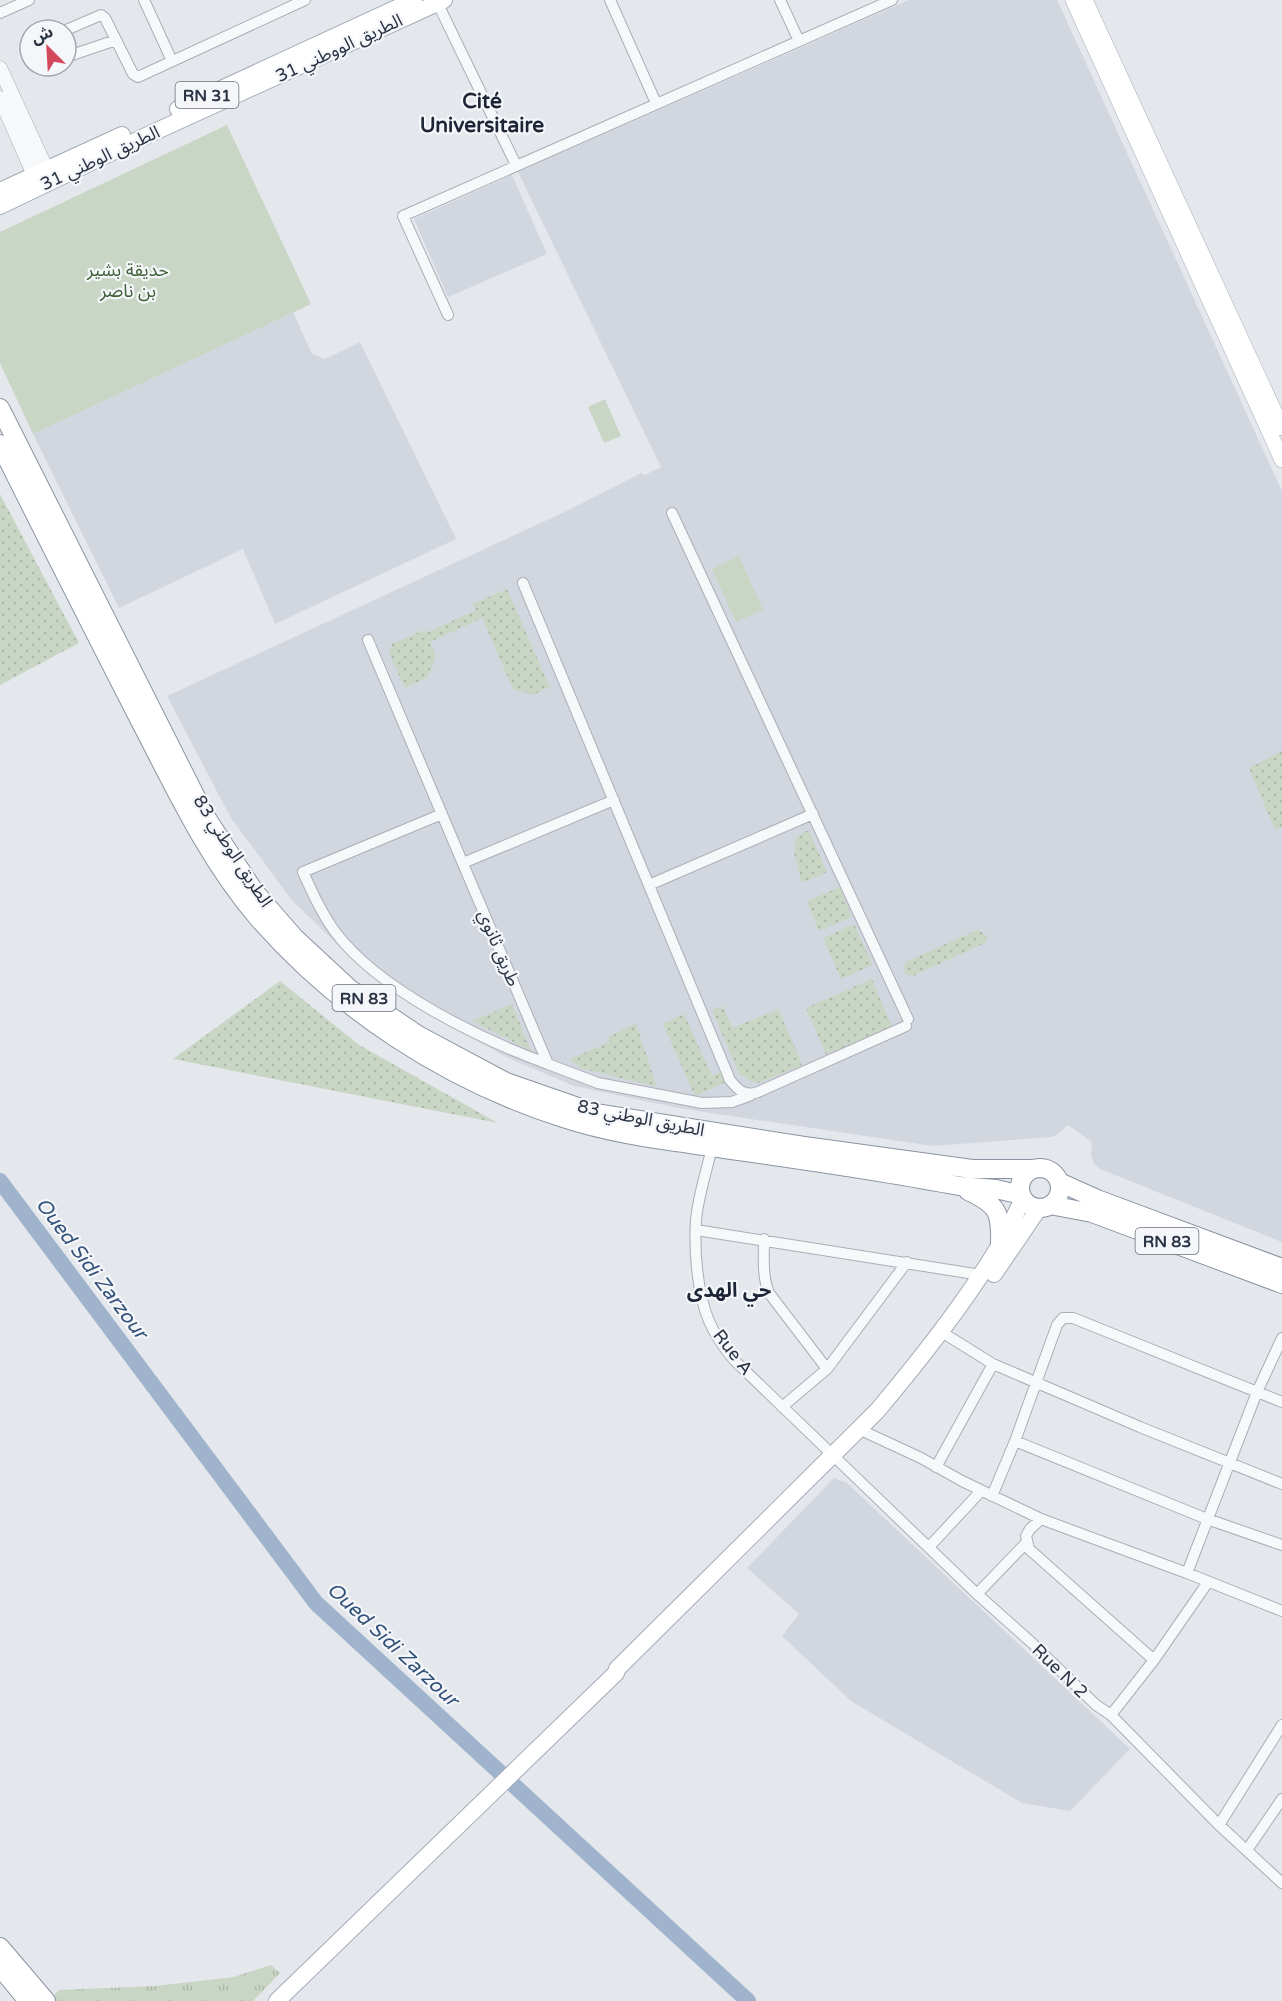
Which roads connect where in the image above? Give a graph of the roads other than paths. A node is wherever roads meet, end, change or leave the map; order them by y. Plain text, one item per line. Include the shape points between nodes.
1 (29, 0) edge
2 (144, 0) edge
3 (305, 0) edge
4 (414, 0) edge
5 (610, 0) edge
6 (780, 0) edge
7 (892, 0) edge
8 (1073, 0) edge
9 (1085, 0) edge
10 (440, 1) edge
11 (0, 14) edge
12 (78, 25) edge
13 (116, 40) junction
14 (799, 41) junction
15 (78, 53) edge
16 (172, 61) junction
17 (0, 68) edge
18 (234, 96) joint
19 (0, 98) edge
20 (656, 104) junction
21 (516, 165) junction
22 (43, 178) junction
23 (0, 191) edge
24 (0, 206) edge
25 (448, 315) dead end
26 (0, 408) edge
27 (1282, 429) edge
28 (0, 444) edge
29 (1282, 460) edge
30 (672, 513) dead end
31 (523, 583) dead end
32 (368, 640) dead end
33 (614, 800) junction
34 (442, 814) junction
35 (813, 814) junction
36 (463, 863) junction
37 (649, 885) junction
38 (548, 1064) junction
39 (751, 1095) junction
40 (712, 1147) junction
41 (1030, 1169) junction
42 (1059, 1182) junction
43 (959, 1186) junction
44 (1022, 1197) junction
45 (1045, 1206) junction
46 (696, 1230) junction
47 (764, 1239) junction
48 (1000, 1244) junction
49 (907, 1262) junction
50 (1282, 1268) edge
51 (981, 1275) junction
52 (1282, 1284) edge
53 (948, 1336) junction
54 (1282, 1338) edge
55 (993, 1364) junction
56 (827, 1369) junction
57 (1036, 1382) junction
58 (1257, 1392) junction
59 (1282, 1402) edge
60 (782, 1407) junction
61 (865, 1432) junction
62 (1015, 1441) junction
63 (835, 1458) junction
64 (1229, 1463) junction
65 (936, 1467) junction
66 (1282, 1484) edge
67 (987, 1493) junction
68 (1041, 1519) junction
69 (1207, 1519) junction
70 (1026, 1544) junction
71 (1282, 1545) edge
72 (929, 1547) junction
73 (1186, 1573) junction
74 (1208, 1582) junction
75 (977, 1594) junction
76 (1282, 1611) edge
77 (1154, 1660) junction
78 (1111, 1715) junction
79 (1282, 1725) edge
80 (1282, 1799) edge
81 (1219, 1825) junction
82 (1247, 1850) junction
83 (1282, 1883) edge
84 (0, 1947) edge
85 (0, 1967) edge
86 (28, 2001) edge
87 (46, 2001) edge
88 (277, 2001) edge

1 - 11 street
2 - 16 street
3 - 16 street
4 - 22 main road, RN 31
5 - 20 street
6 - 14 street
7 - 14 street
8 - 29 main road
9 - 27 main road
10 - 18 main road, الطريق الووطني 31
10 - 21 street
12 - 13 street via 101,15
13 - 15 street
13 - 16 street via 135,77
14 - 20 street
17 - 22 street
18 - 22 main road, الطريق الوطني 31
19 - 22 street
20 - 21 street
21 - 25 street via 403,216
22 - 23 main road, RN 31
22 - 24 main road, الطريق الوطني 31
26 - 41 highway, الطريق الوطني 83 / RN 83 via 206,817 254,891 294,937 350,988 418,1035 506,1082 595,1113 972,1169
28 - 40 highway, الطريق الوطني 83 / RN 83 via 206,845 256,916 310,972 374,1023 416,1050 526,1105 615,1132
30 - 35 street
31 - 33 street
32 - 34 street, طريق ثانوي
33 - 36 street
33 - 37 street
34 - 36 street, طريق ثانوي
34 - 38 street via 303,873 338,935 369,967 426,1006 483,1037
35 - 37 street
35 - 39 street via 907,1022
36 - 38 street, طريق ثانوي
37 - 39 street via 730,1080 739,1091
38 - 39 street via 598,1083 702,1103 732,1102
40 - 43 highway, الطريق الوطني 83 / RN 83
40 - 46 street, Rue A
41 - 42 highway via 1050,1170
41 - 44 highway via 1022,1178
42 - 45 highway via 1058,1196
42 - 50 highway, RN 83
43 - 44 highway, الطريق الوطني 83 / RN 83 via 996,1189
43 - 48 highway via 989,1200 995,1208 1001,1221
44 - 45 highway via 1030,1205
44 - 48 main road
45 - 52 highway, RN 83 via 1092,1213
45 - 53 main road
46 - 47 street
46 - 60 street, Rue A via 700,1285 708,1320 734,1360
47 - 49 street
47 - 56 street via 765,1284 769,1293
48 - 51 main road
49 - 51 street
49 - 56 street
51 - 63 main road via 908,1374
53 - 55 street
53 - 61 main road via 904,1392
54 - 58 street
55 - 57 street
55 - 65 street
56 - 60 street
57 - 58 street via 1059,1322 1070,1317
57 - 62 street
57 - 64 street
58 - 59 street
58 - 64 street
60 - 63 street, Rue A
61 - 63 main road
61 - 65 street
62 - 67 street
62 - 69 street
63 - 72 street, Rue N 2
63 - 88 main road via 621,1672
64 - 66 street
64 - 69 street
65 - 67 street
67 - 68 street
67 - 72 street
68 - 70 street via 1028,1533
68 - 73 street
69 - 71 street
69 - 73 street
70 - 75 street
70 - 77 street
72 - 75 street, Rue N 2
73 - 74 street
74 - 76 street
74 - 77 street
75 - 78 street, Rue N 2
77 - 78 street
78 - 81 street, Rue N 2
79 - 81 street
80 - 82 street
81 - 82 street, Rue N 2
82 - 83 street, Rue N 2
84 - 87 highway
85 - 86 highway

